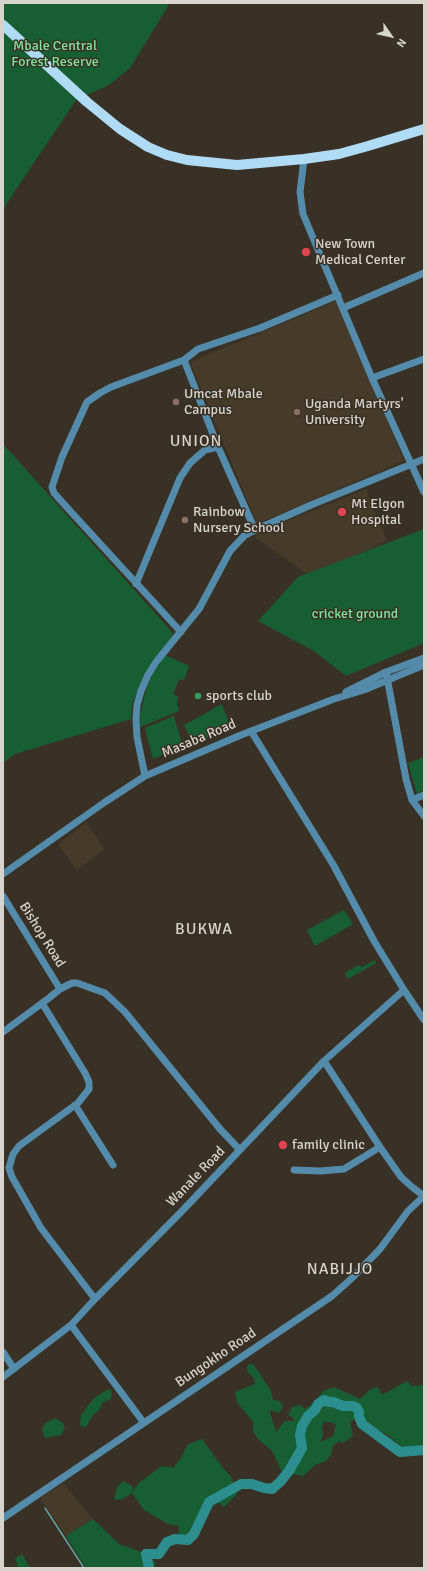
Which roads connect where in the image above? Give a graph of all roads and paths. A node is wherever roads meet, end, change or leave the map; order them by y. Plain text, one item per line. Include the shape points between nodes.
1 (3, 25) edge
2 (424, 129) edge
3 (304, 159) junction
4 (424, 273) edge
5 (338, 295) junction
6 (343, 308) junction
7 (424, 359) edge
8 (184, 360) junction
9 (372, 378) junction
10 (218, 447) junction
11 (424, 459) edge
12 (412, 464) junction
13 (424, 492) edge
14 (255, 530) junction
15 (136, 584) junction
16 (181, 632) junction
17 (424, 658) edge
18 (424, 665) edge
19 (386, 672) junction
20 (388, 680) junction
21 (334, 699) junction
22 (251, 731) junction
23 (145, 776) junction
24 (424, 795) edge
25 (412, 800) junction
26 (424, 816) edge
27 (3, 874) edge
28 (3, 896) edge
29 (60, 989) junction
30 (404, 990) junction
31 (42, 1003) junction
32 (424, 1020) edge
33 (3, 1032) edge
34 (324, 1061) junction
35 (75, 1105) junction
36 (380, 1146) junction
37 (240, 1150) junction
38 (113, 1165) dead end
39 (294, 1170) dead end
40 (424, 1196) edge
41 (95, 1300) junction
42 (71, 1325) junction
43 (3, 1352) edge
44 (14, 1369) junction
45 (3, 1376) edge
46 (144, 1423) junction
47 (3, 1518) edge

1 - 3 main road via 87,102 148,148 180,159 237,165
2 - 3 main road via 353,150
3 - 5 street via 300,192 303,214
4 - 6 street
5 - 6 street
5 - 8 street via 260,328 198,349
6 - 9 street
7 - 9 street
8 - 10 street
8 - 15 street via 111,387 87,402 53,482 54,493
9 - 12 street
10 - 14 street
10 - 15 street via 205,450 190,463 180,478
11 - 12 street
12 - 13 street
12 - 14 street
14 - 16 street via 244,536 230,551 199,609
15 - 16 street
16 - 23 street via 163,652 148,675 137,705 137,737
17 - 19 street
18 - 20 street, Masaba Road
19 - 20 street
19 - 21 street
20 - 21 street, Masaba Road
20 - 25 street
21 - 22 street, Masaba Road
22 - 23 street, Masaba Road
22 - 30 street via 334,866 374,941
23 - 27 street, Masaba Road via 92,810
24 - 25 street
25 - 26 street
28 - 29 street, Bishop Road
29 - 31 street
29 - 37 street via 77,983 111,997 198,1104
30 - 32 street
30 - 34 street, Wanale Road
31 - 33 street
31 - 35 street via 89,1082 89,1089
34 - 36 street
34 - 37 street, Wanale Road
35 - 38 street
35 - 41 street via 19,1146 13,1154 9,1168 41,1228
36 - 39 street via 344,1169
36 - 40 street via 401,1176
37 - 41 street, Wanale Road
40 - 46 street, Bungokho Road via 408,1212 380,1249 332,1296
41 - 42 street, Wanale Road
42 - 44 street, Wanale Road
42 - 46 street
43 - 44 street
44 - 45 street, Wanale Road
46 - 47 street, Bungokho Road

